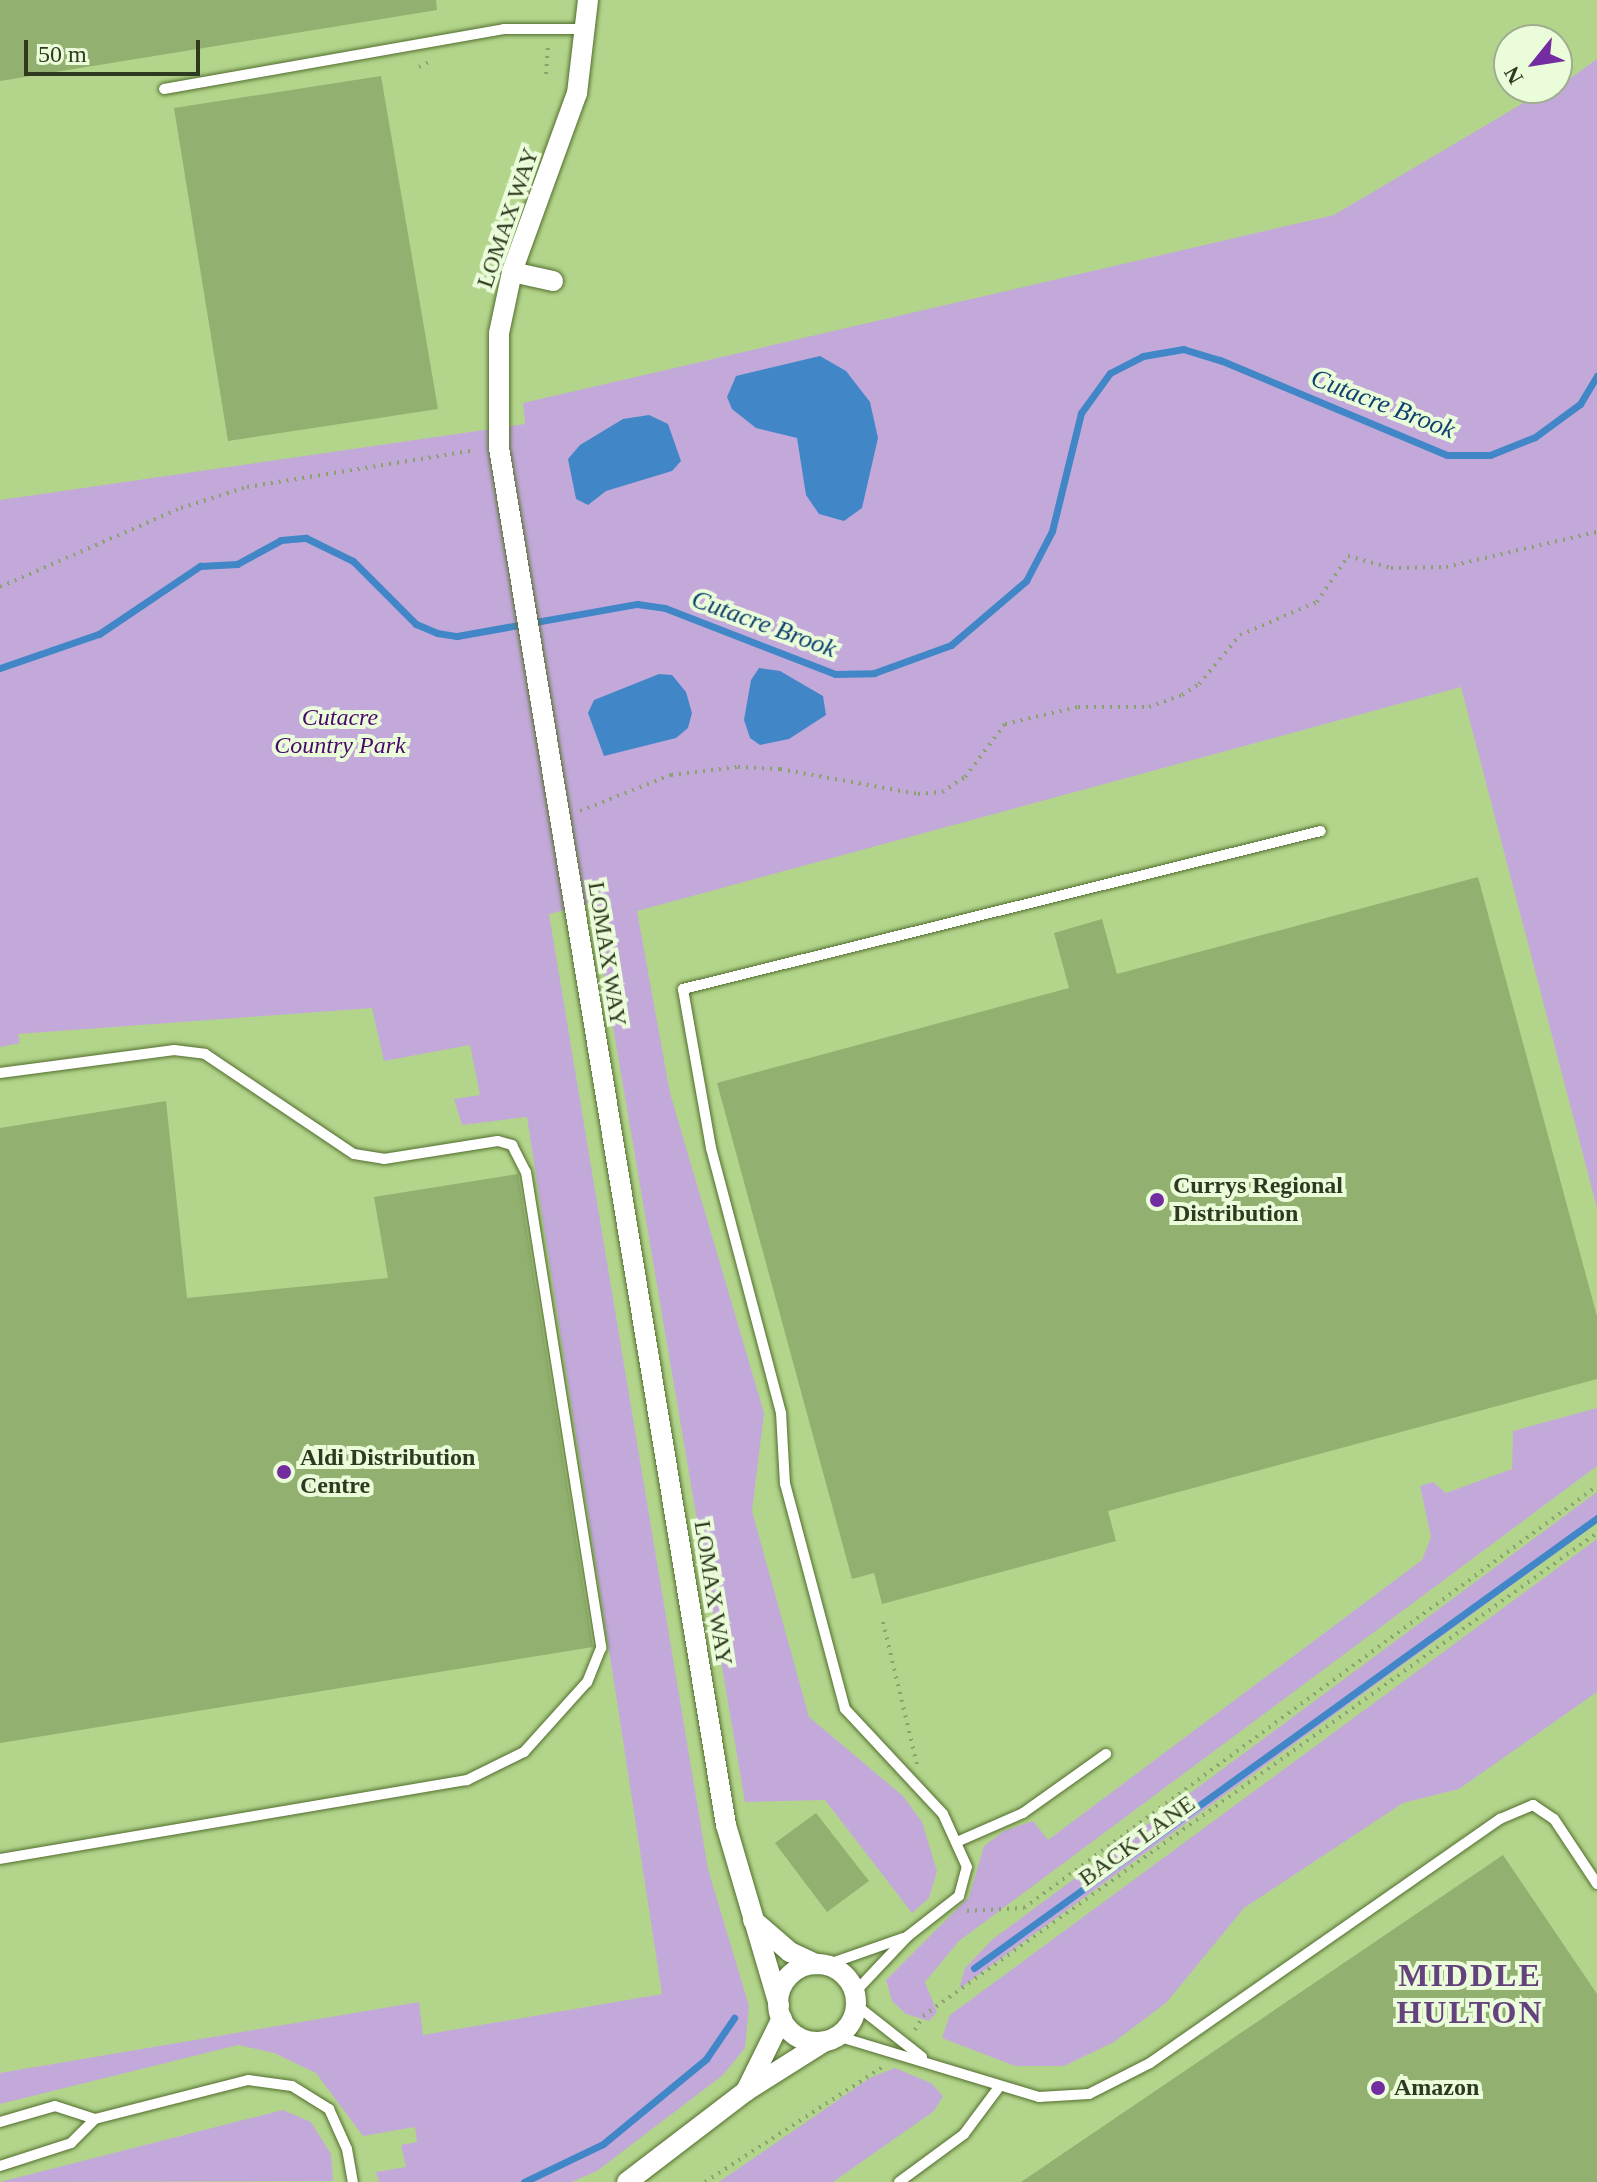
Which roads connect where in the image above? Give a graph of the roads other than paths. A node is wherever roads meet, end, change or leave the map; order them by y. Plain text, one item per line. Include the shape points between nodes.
1 (588, 0) edge
2 (586, 29) junction
3 (164, 89) dead end
4 (512, 272) junction
5 (553, 281) dead end
6 (1321, 831) dead end
7 (0, 1073) edge
8 (1106, 1754) dead end
9 (959, 1841) junction
10 (0, 1859) edge
11 (1597, 1884) edge
12 (753, 1920) junction
13 (908, 1936) junction
14 (821, 1964) junction
15 (856, 1998) junction
16 (780, 2012) junction
17 (831, 2039) junction
18 (924, 2058) junction
19 (999, 2087) junction
20 (746, 2091) junction
21 (95, 2119) junction
22 (0, 2122) edge
23 (0, 2166) edge
24 (353, 2182) edge
25 (627, 2182) edge
26 (899, 2182) edge

1 - 2 street, LOMAX WAY
2 - 3 lane via 473,33
2 - 4 street, LOMAX WAY via 577,93
4 - 5 street
4 - 12 street, LOMAX WAY via 499,333 496,418 516,569 726,1825
6 - 9 lane via 683,989 711,1148 781,1413 785,1484 845,1709 943,1814
7 - 10 lane via 174,1050 205,1054 354,1154 384,1159 498,1141 512,1145 526,1172 601,1648 587,1682 524,1752 467,1780
8 - 9 lane via 1023,1813
9 - 13 lane via 967,1867 959,1896
11 - 19 lane via 1554,1819 1533,1805 1500,1819 1117,2083 1062,2099
12 - 14 street via 790,1952
12 - 16 street, LOMAX WAY
13 - 14 lane
13 - 15 lane
14 - 15 street via 844,1975
14 - 16 street via 793,1972 780,1993
15 - 17 street via 854,2017
15 - 18 lane
16 - 17 street via 799,2037
16 - 20 street
17 - 18 lane
17 - 20 street
18 - 19 lane
19 - 26 lane via 964,2134
20 - 25 street
21 - 22 lane via 55,2106
21 - 23 lane via 71,2143
21 - 24 lane via 248,2080 292,2086 329,2109 347,2149

